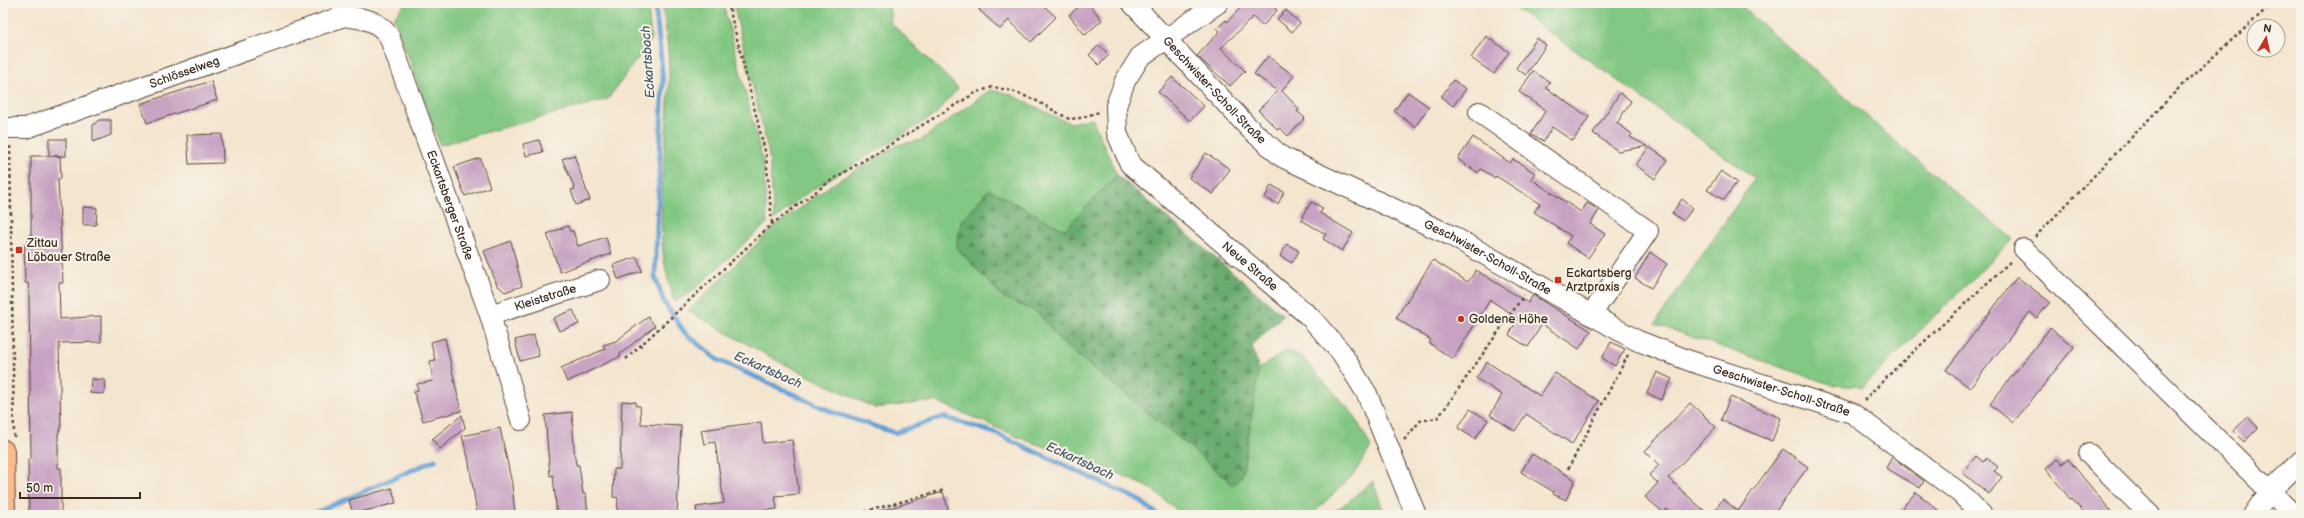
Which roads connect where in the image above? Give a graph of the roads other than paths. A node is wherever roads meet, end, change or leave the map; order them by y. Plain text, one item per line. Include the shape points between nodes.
1 (1132, 3) edge
2 (1215, 4) edge
3 (364, 11) edge
4 (1166, 40) junction
5 (1479, 112) dead end
6 (6, 128) edge
7 (2024, 249) road end
8 (600, 280) dead end
9 (490, 315) junction
10 (1591, 315) junction
11 (521, 420) dead end
12 (9, 447) edge
13 (2089, 454) dead end
14 (2301, 461) edge
15 (2270, 492) junction
16 (4, 515) edge
17 (1416, 515) edge
18 (1982, 515) edge
19 (2150, 515) edge
20 (2253, 515) edge
21 (2294, 515) edge

1 - 4 street, Geschwister-Scholl-Straße
2 - 4 street, Neue Straße
3 - 6 street, Schlösselweg via 26,128
3 - 9 street, Eckartsberger Straße via 390,36
4 - 10 street, Geschwister-Scholl-Straße via 1248,128 1282,157 1452,236
4 - 17 street, Neue Straße via 1140,57 1125,81 1116,106 1117,133 1130,164 1310,317 1341,352 1367,394
5 - 10 street via 1648,231
7 - 15 street
8 - 9 street, Kleiststraße
9 - 11 street, Eckartsberger Straße
10 - 18 street, Geschwister-Scholl-Straße via 1636,340 1690,361 1852,413 1960,493
12 - 16 main road
13 - 19 street
14 - 15 street
15 - 20 street
15 - 21 street

